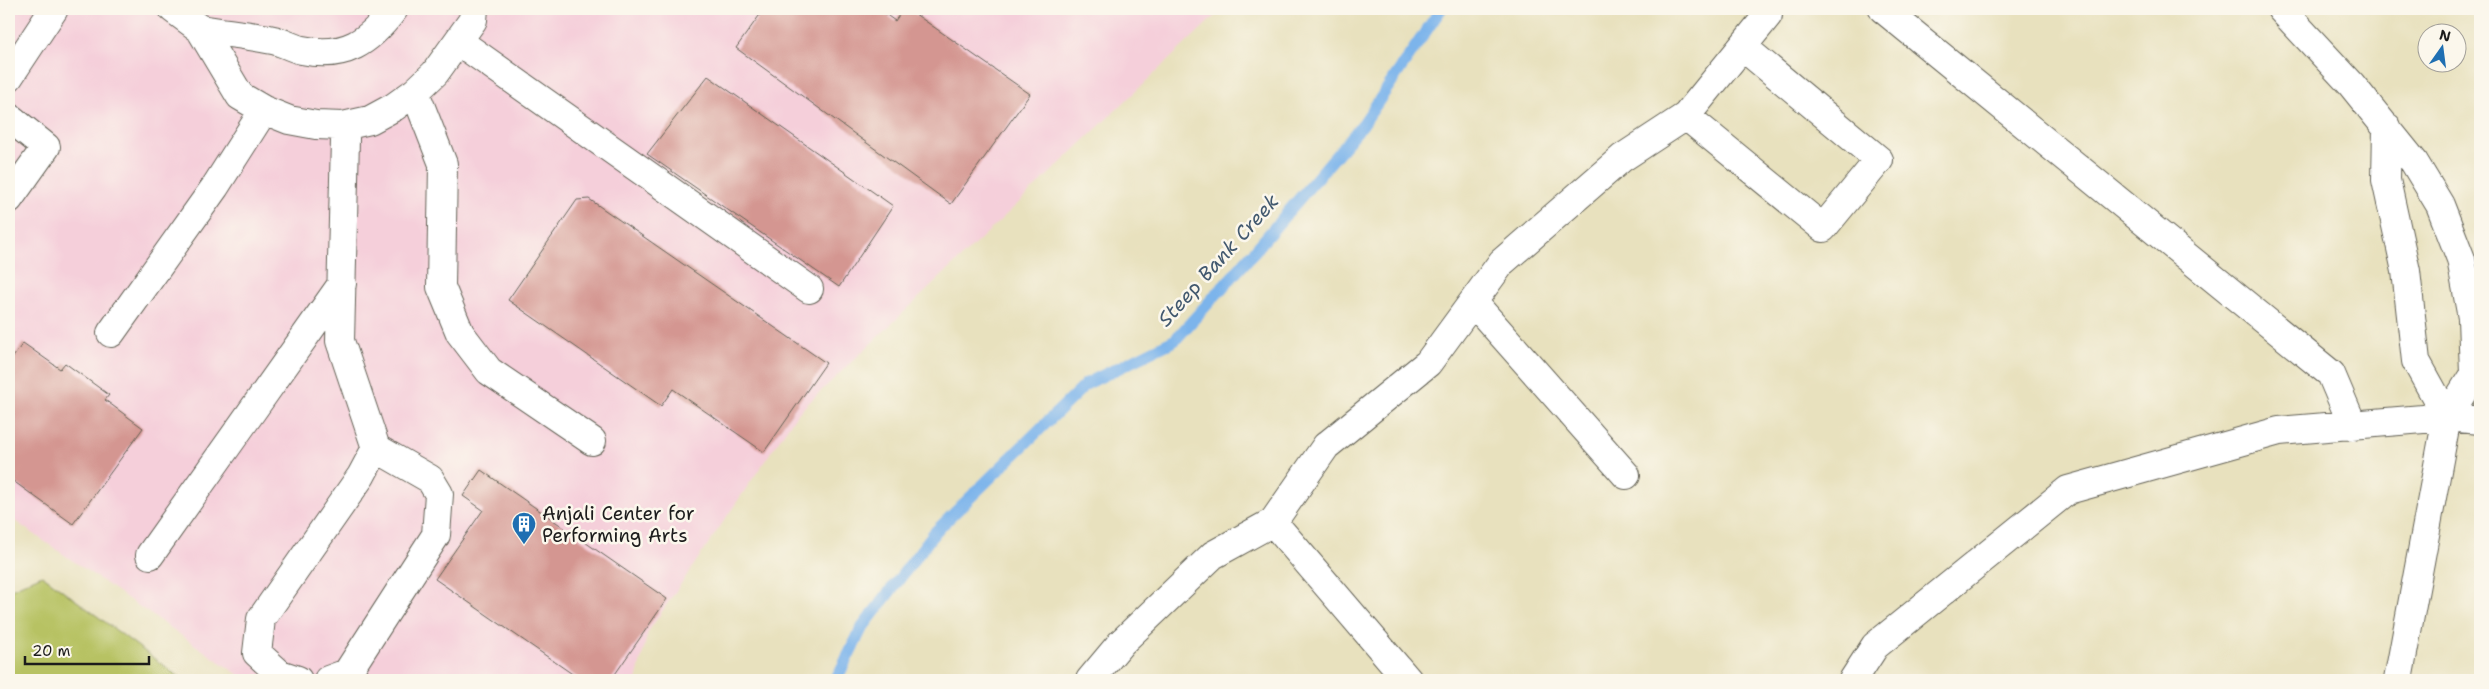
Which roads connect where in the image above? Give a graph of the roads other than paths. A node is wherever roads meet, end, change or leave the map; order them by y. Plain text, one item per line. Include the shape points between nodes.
1 (54, 9) edge
2 (172, 9) edge
3 (394, 9) edge
4 (474, 9) edge
5 (1883, 9) edge
6 (2281, 9) edge
7 (1768, 15) dead end
8 (200, 29) junction
9 (458, 41) junction
10 (1743, 47) junction
11 (9, 77) edge
12 (415, 92) junction
13 (264, 110) junction
14 (1686, 116) junction
15 (9, 117) edge
16 (343, 126) junction
17 (2387, 127) junction
18 (9, 199) edge
19 (342, 284) junction
20 (809, 288) dead end
21 (1473, 302) junction
22 (110, 333) dead end
23 (2447, 417) junction
24 (2480, 420) edge
25 (2353, 426) junction
26 (592, 441) dead end
27 (376, 448) junction
28 (1626, 475) dead end
29 (1273, 522) junction
30 (150, 555) dead end
31 (298, 680) edge
32 (328, 680) edge
33 (1090, 680) edge
34 (1408, 680) edge
35 (1854, 680) edge
36 (2398, 680) edge

1 - 11 street
2 - 8 street
3 - 8 street via 378,29 362,41 346,50 327,54 301,50 274,40
4 - 9 street via 473,20
5 - 25 street via 2331,374
6 - 17 street
7 - 10 street
8 - 13 street via 240,96
9 - 12 street via 435,73
9 - 20 street
10 - 14 street
10 - 14 street via 1879,160 1823,228
12 - 16 street via 370,120
12 - 26 street via 443,164 441,287 460,333 489,371
13 - 16 street via 307,124
13 - 22 street via 215,187
14 - 21 street via 1622,158 1502,262
15 - 18 street via 46,147
16 - 19 street
17 - 23 street via 2386,180 2406,271 2416,361
17 - 23 street via 2414,162 2440,205 2461,259 2472,318 2474,374
19 - 27 street via 340,341
19 - 30 street
21 - 28 street
21 - 29 street via 1428,363 1326,446
23 - 24 street
23 - 25 street
23 - 36 street
25 - 35 street via 2279,431 2068,490 1875,646
27 - 31 street via 361,476 261,618 257,653 280,674
27 - 32 street via 430,479 439,494 436,535 347,672
29 - 33 street via 1213,555 1121,643
29 - 34 street

